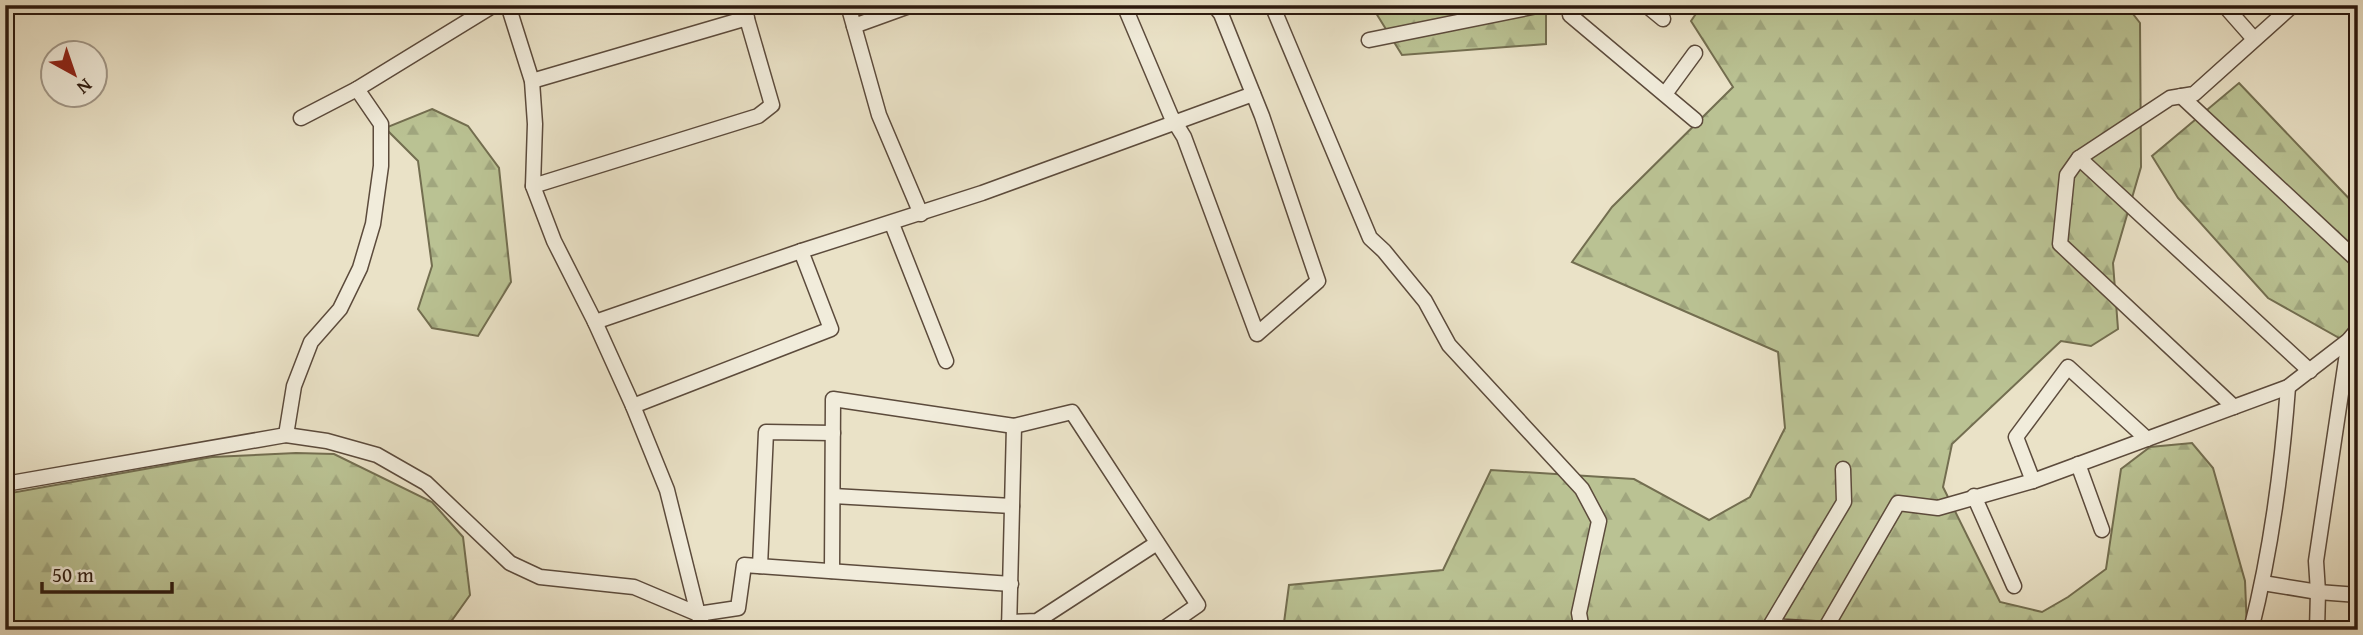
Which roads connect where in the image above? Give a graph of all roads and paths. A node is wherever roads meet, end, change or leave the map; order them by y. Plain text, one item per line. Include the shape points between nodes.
1 (494, 5) edge
2 (509, 5) edge
3 (848, 5) edge
4 (912, 5) edge
5 (1124, 5) edge
6 (1214, 5) edge
7 (1272, 5) edge
8 (1542, 5) edge
9 (1646, 5) edge
10 (2224, 5) edge
11 (2293, 5) edge
12 (745, 12) edge
13 (1571, 16) edge
14 (1663, 19) dead end
15 (854, 26) junction
16 (2254, 39) junction
17 (1369, 40) dead end
18 (1695, 53) dead end
19 (532, 81) junction
20 (357, 89) junction
21 (1253, 94) junction
22 (1665, 94) junction
23 (2181, 96) junction
24 (300, 118) dead end
25 (1695, 120) dead end
26 (1175, 122) junction
27 (2079, 158) junction
28 (533, 186) junction
29 (921, 214) junction
30 (892, 224) junction
31 (801, 251) junction
32 (2358, 261) edge
33 (595, 322) junction
34 (2353, 335) edge
35 (946, 361) dead end
36 (2310, 370) junction
37 (2288, 387) junction
38 (633, 406) junction
39 (2234, 407) junction
40 (1014, 426) junction
41 (833, 432) junction
42 (286, 435) junction
43 (2147, 439) junction
44 (2078, 464) junction
45 (1843, 469) dead end
46 (2033, 481) junction
47 (5, 484) edge
48 (832, 496) junction
49 (1974, 496) junction
50 (1012, 506) junction
51 (2102, 530) dead end
52 (1157, 543) junction
53 (760, 566) junction
54 (832, 571) junction
55 (2263, 583) junction
56 (1011, 584) junction
57 (2014, 586) dead end
58 (2318, 592) junction
59 (2358, 595) edge
60 (698, 614) junction
61 (1009, 626) edge
62 (705, 630) edge
63 (1161, 630) edge
64 (1581, 630) edge
65 (2251, 630) edge
66 (2317, 630) edge

1 - 20 street
2 - 19 street
3 - 15 street
4 - 15 street
5 - 26 street
6 - 21 street
7 - 64 street via 1370,238 1425,301 1449,345 1582,489 1599,522 1579,613
8 - 17 street
9 - 14 street
10 - 16 street
11 - 16 street
12 - 19 street
12 - 28 street via 772,105 758,116
13 - 22 street
15 - 29 street via 879,116
16 - 23 street via 2194,94
18 - 22 street
19 - 28 street
20 - 24 street
20 - 42 street via 381,124 373,224 360,268 340,309 311,342 294,386
21 - 26 street
21 - 26 street via 1318,281 1257,334
22 - 25 street
23 - 27 street via 2170,98
23 - 32 street
26 - 29 street
27 - 36 street
27 - 39 street via 2067,175 2060,244
28 - 33 street via 554,241
29 - 30 street
30 - 31 street
30 - 35 street
31 - 33 street
31 - 38 street via 831,329
33 - 38 street
34 - 36 street
34 - 58 street via 2316,561
36 - 37 street
37 - 39 street
37 - 55 street
38 - 60 street via 667,490
39 - 43 street
40 - 41 street via 833,398
40 - 50 street
40 - 52 street via 1072,412
41 - 48 street
41 - 53 street via 766,432
42 - 47 street
42 - 60 street via 377,455 426,483 510,562 540,577 634,587
43 - 44 street
43 - 46 street via 2068,367 2016,437
44 - 46 street
44 - 51 street
45 - 49 street via 1844,502 1770,626 1825,629 1898,503 1938,508
46 - 49 street
48 - 50 street
48 - 54 street
49 - 57 street
50 - 56 street
52 - 61 street via 1038,621
52 - 63 street via 1198,606
53 - 54 street
53 - 60 street via 744,565 738,608
54 - 56 street
55 - 58 street
55 - 65 street
56 - 61 street
58 - 59 street
58 - 66 street
60 - 62 street

